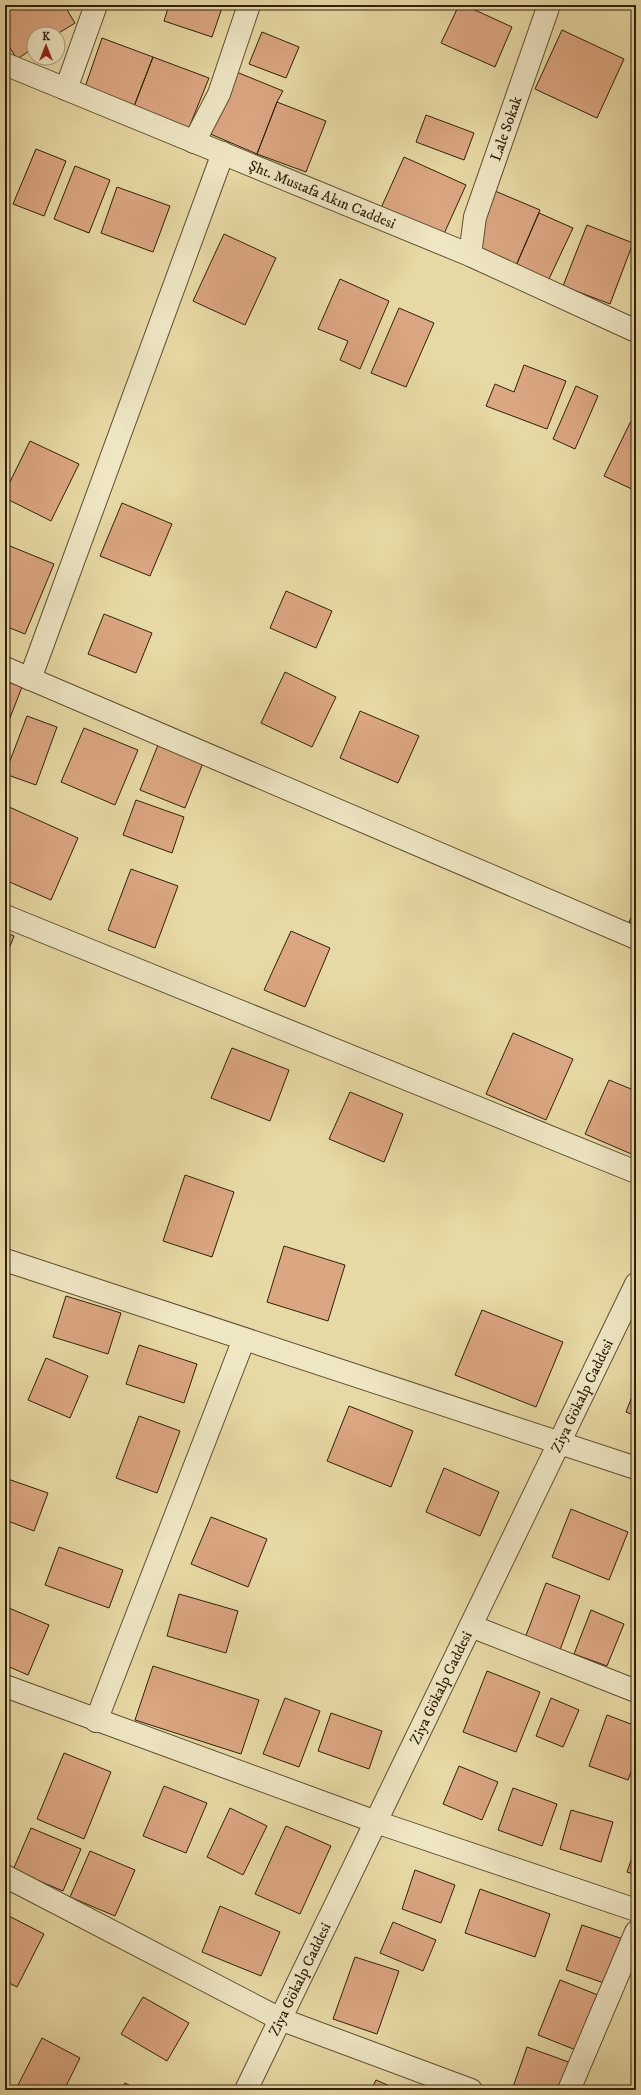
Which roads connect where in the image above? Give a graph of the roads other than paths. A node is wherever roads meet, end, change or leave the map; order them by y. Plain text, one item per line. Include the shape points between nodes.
1 (96, 5) edge
2 (250, 5) edge
3 (549, 5) edge
4 (5, 64) edge
5 (66, 89) junction
6 (194, 142) junction
7 (222, 153) junction
8 (470, 255) junction
9 (636, 331) edge
10 (5, 668) edge
11 (30, 679) junction
12 (5, 916) edge
13 (636, 938) edge
14 (636, 1172) edge
15 (5, 1260) edge
16 (636, 1284) edge
17 (244, 1338) junction
18 (560, 1443) junction
19 (636, 1468) edge
20 (471, 1626) junction
21 (5, 1686) edge
22 (636, 1691) edge
23 (96, 1721) junction
24 (376, 1822) junction
25 (5, 1876) edge
26 (636, 1910) edge
27 (636, 1932) edge
28 (280, 2019) junction
29 (246, 2090) edge
30 (471, 2090) edge
31 (569, 2090) edge

1 - 5 street
2 - 6 street via 219,94
3 - 8 street, Lale Sokak via 475,217
4 - 5 street, Şht. Mustafa Akın Caddesi
5 - 6 street, Şht. Mustafa Akın Caddesi
6 - 7 street, Şht. Mustafa Akın Caddesi
7 - 8 street, Şht. Mustafa Akın Caddesi
7 - 11 street
8 - 9 street, Şht. Mustafa Akın Caddesi
10 - 11 street
11 - 13 street
12 - 14 street
15 - 17 street
16 - 18 street, Ziya Gökalp Caddesi
17 - 18 street
17 - 23 street
18 - 19 street
18 - 20 street, Ziya Gökalp Caddesi
20 - 22 street
20 - 24 street, Ziya Gökalp Caddesi
21 - 23 street
23 - 24 street
24 - 26 street
24 - 28 street, Ziya Gökalp Caddesi
25 - 28 street
27 - 31 street
28 - 29 street, Ziya Gökalp Caddesi
28 - 30 street

